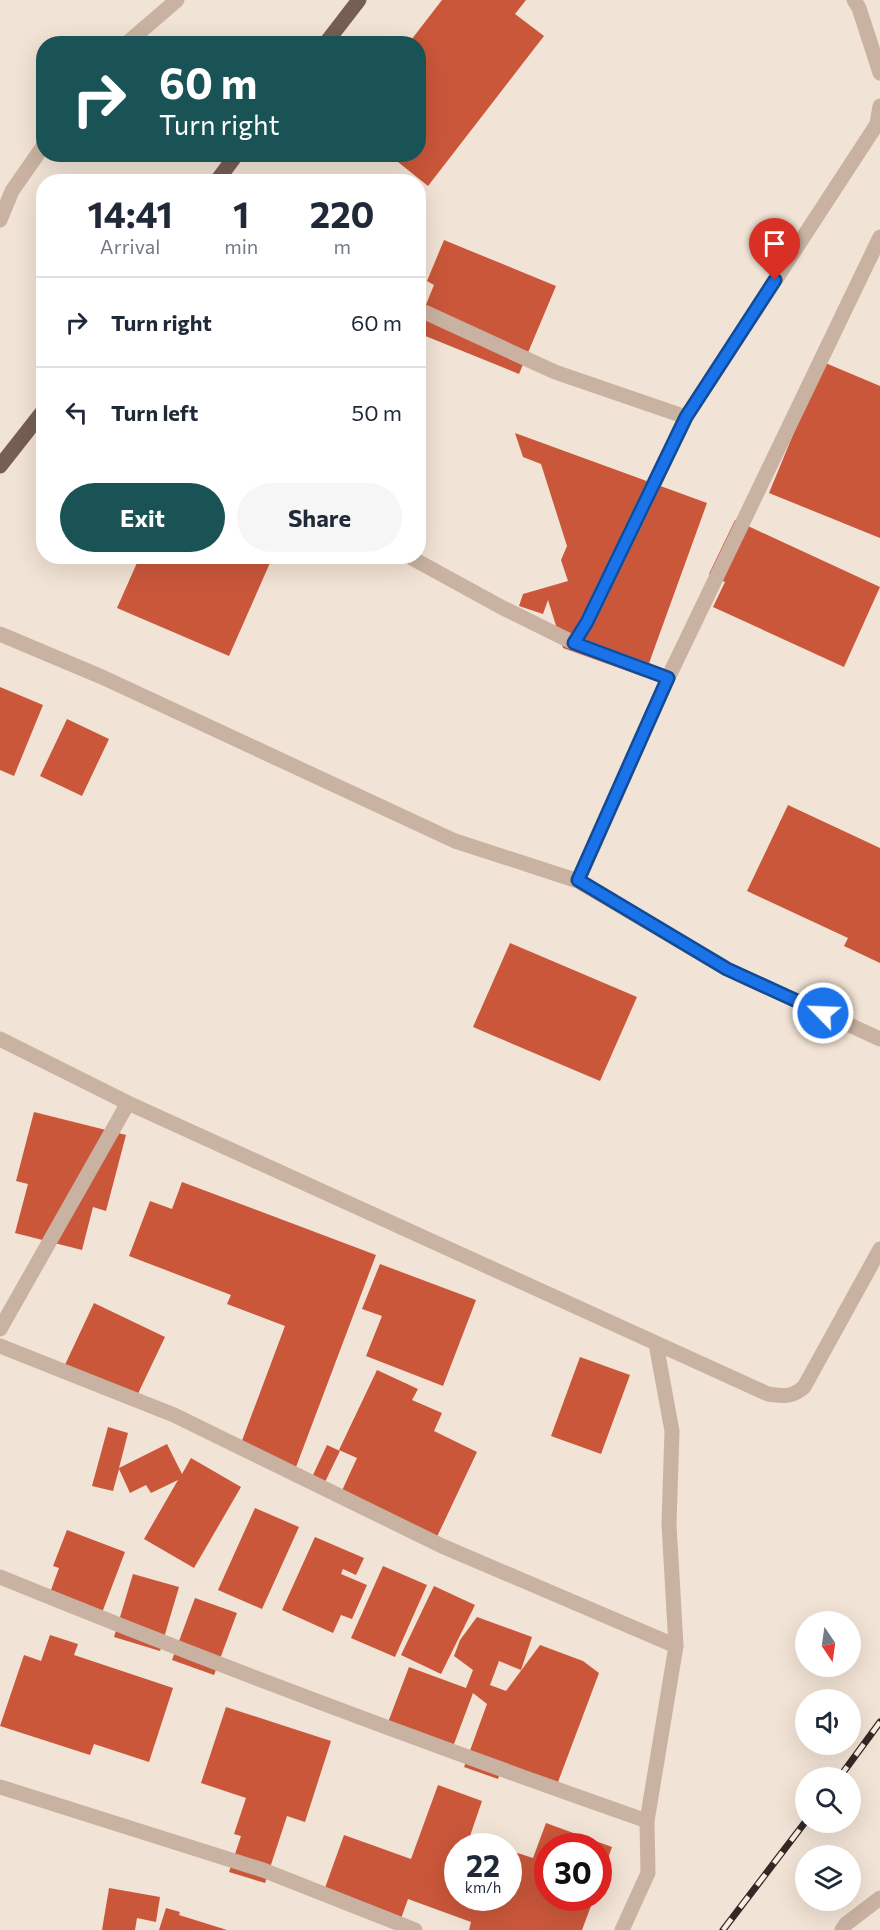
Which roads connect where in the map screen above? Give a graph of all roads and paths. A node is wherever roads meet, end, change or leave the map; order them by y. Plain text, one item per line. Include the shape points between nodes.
1 (177, 0) edge
2 (360, 0) edge
3 (854, 0) edge
4 (135, 36) edge
5 (331, 36) edge
6 (880, 73) edge
7 (880, 106) edge
8 (36, 156) edge
9 (0, 220) edge
10 (880, 237) edge
11 (426, 313) edge
12 (686, 417) junction
13 (36, 420) edge
14 (0, 466) edge
15 (422, 564) edge
16 (0, 634) edge
17 (574, 643) junction
18 (668, 678) junction
19 (578, 880) junction
20 (0, 1039) edge
21 (880, 1039) edge
22 (128, 1103) junction
23 (880, 1249) edge
24 (0, 1329) edge
25 (656, 1344) junction
26 (0, 1347) edge
27 (0, 1577) edge
28 (676, 1646) junction
29 (0, 1787) edge
30 (647, 1821) junction
31 (880, 1898) edge
32 (415, 1930) edge
33 (622, 1930) edge
34 (842, 1930) edge

1 - 4 street
2 - 5 main road
3 - 6 street
7 - 12 street via 877,124
8 - 9 street via 12,191
10 - 18 street
11 - 12 street via 555,372
12 - 17 street
13 - 14 main road
15 - 17 street
16 - 19 street via 102,677 455,841
17 - 18 street
18 - 19 street
19 - 21 street via 727,969
20 - 22 street
22 - 24 street
22 - 25 street
23 - 25 street via 804,1387 795,1395 768,1394
25 - 28 street via 672,1431 669,1524
26 - 28 street via 174,1415 442,1546
27 - 30 street via 501,1770
28 - 30 street
29 - 32 street via 263,1870
30 - 33 street via 648,1873
31 - 34 street

